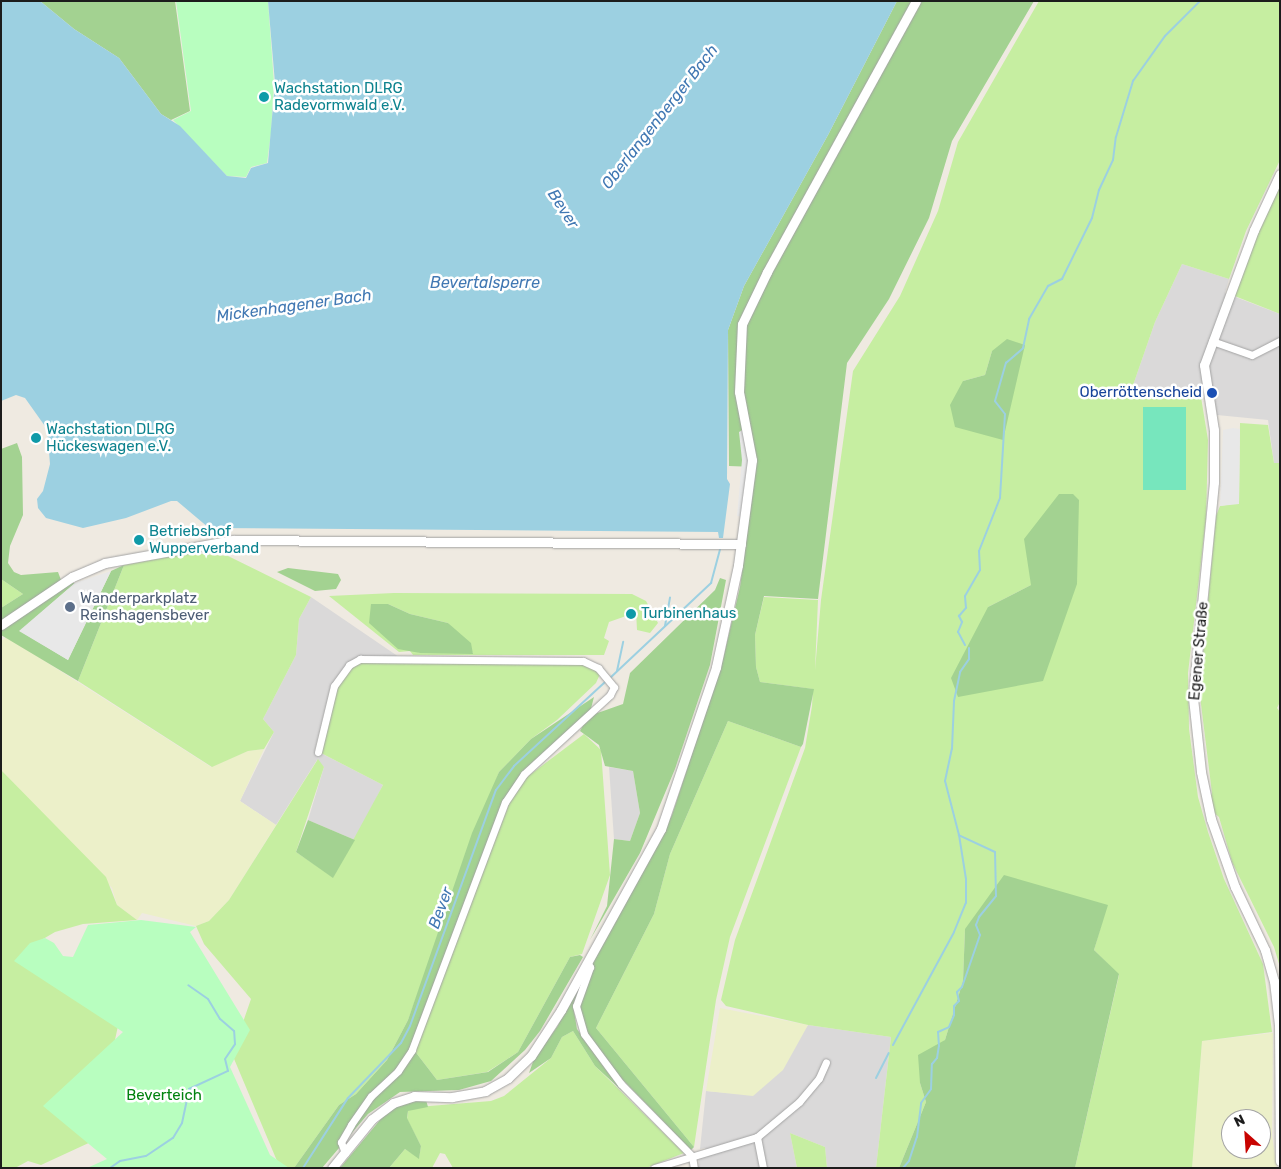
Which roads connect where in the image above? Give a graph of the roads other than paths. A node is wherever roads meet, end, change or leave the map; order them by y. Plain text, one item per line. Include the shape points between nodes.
1 (916, 1) edge
2 (1280, 174) edge
3 (1212, 341) junction
4 (1280, 341) edge
5 (741, 544) junction
6 (1, 625) edge
7 (318, 752) dead end
8 (587, 962) junction
9 (826, 1062) dead end
10 (757, 1137) junction
11 (344, 1153) junction
12 (692, 1156) junction
13 (1280, 1161) edge
14 (332, 1168) edge
15 (654, 1168) edge
16 (694, 1168) edge
17 (763, 1168) edge

1 - 5 street via 742,324 739,392 752,460
2 - 3 street, Egener Straße via 1254,230
3 - 4 street via 1252,354
3 - 13 street, Egener Straße via 1204,365 1214,430 1214,482 1194,668 1195,721 1211,819 1232,879 1265,950 1274,982 1279,1025 1277,1134
5 - 6 street via 233,540 104,563 72,577
5 - 8 street via 716,667 668,814
7 - 11 street via 334,686 347,668 360,659 583,660 604,675 614,688 524,774 505,802 412,1050 398,1071 371,1096 351,1125 341,1142
8 - 11 street via 545,1036 508,1078 485,1091 466,1096 414,1096 398,1100 372,1119
8 - 12 street via 590,967 576,1006 584,1034 621,1084
9 - 10 street via 819,1078 799,1102
10 - 12 street
10 - 17 street
11 - 14 street
12 - 15 street
12 - 16 street

